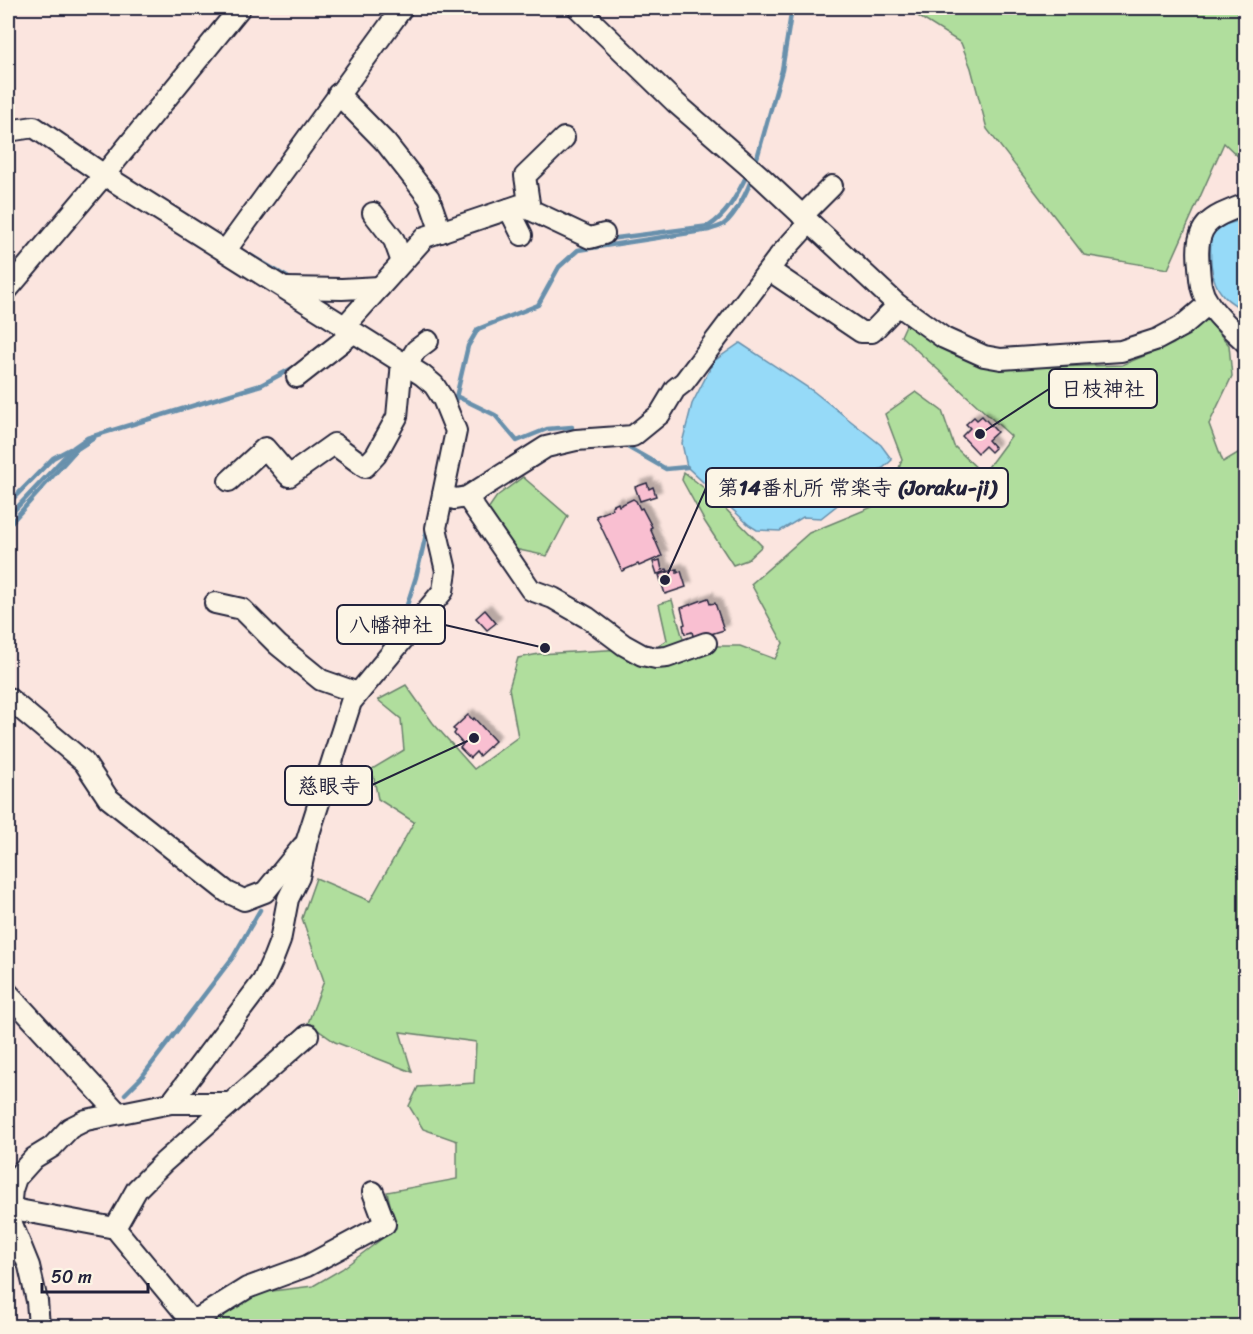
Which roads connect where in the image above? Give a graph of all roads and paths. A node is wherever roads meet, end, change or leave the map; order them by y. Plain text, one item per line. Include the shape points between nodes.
1 (240, 8) edge
2 (402, 8) edge
3 (578, 8) edge
4 (338, 94) junction
5 (8, 131) edge
6 (564, 138) dead end
7 (104, 175) junction
8 (832, 186) dead end
9 (1245, 204) edge
10 (509, 209) junction
11 (530, 210) junction
12 (373, 213) dead end
13 (806, 220) junction
14 (441, 232) junction
15 (604, 234) dead end
16 (522, 235) dead end
17 (226, 250) junction
18 (402, 262) junction
19 (769, 270) junction
20 (380, 287) junction
21 (286, 288) junction
22 (8, 289) edge
23 (1208, 304) junction
24 (898, 305) junction
25 (349, 330) junction
26 (428, 341) dead end
27 (1245, 343) edge
28 (404, 364) junction
29 (297, 377) dead end
30 (229, 481) dead end
31 (443, 495) junction
32 (468, 497) junction
33 (215, 603) dead end
34 (706, 643) dead end
35 (358, 693) junction
36 (8, 698) edge
37 (307, 840) junction
38 (8, 993) edge
39 (308, 1035) dead end
40 (171, 1103) junction
41 (229, 1103) junction
42 (118, 1113) junction
43 (373, 1192) dead end
44 (10, 1214) edge
45 (115, 1228) junction
46 (8, 1255) edge
47 (39, 1326) edge

1 - 7 street
2 - 4 street
3 - 13 street
4 - 14 street via 386,143 429,198
4 - 17 street
5 - 7 street via 34,128
6 - 11 street via 525,176
7 - 17 street
7 - 22 street
8 - 13 street
9 - 23 street via 1219,214 1200,234 1197,248 1201,288
10 - 11 street via 520,205
10 - 14 street
10 - 16 street
11 - 15 street via 590,238
12 - 18 street via 394,240
13 - 19 street
13 - 24 street
14 - 18 street via 425,237
17 - 21 street
18 - 20 street
19 - 24 street via 861,332 872,332
19 - 32 street via 651,424 633,436 576,440 546,447
20 - 21 street
20 - 25 street
21 - 25 street
23 - 24 street via 1182,326 1158,339 1121,351 1017,360 984,356 944,338
23 - 27 street
25 - 28 street
25 - 29 street
26 - 28 street
28 - 30 street via 397,417 364,467 334,444 289,476 265,448
28 - 31 street via 434,385 451,417 455,440
31 - 32 street via 455,499
31 - 35 street via 436,528 446,571 443,591
32 - 34 street via 531,590 588,618 642,655 667,657
33 - 35 street via 242,609 321,680
35 - 37 street via 351,702
36 - 37 street via 84,762 108,798 227,892 244,900 265,892
37 - 40 street via 299,878 288,898 280,941 263,981
38 - 42 street
39 - 41 street
40 - 41 street
40 - 42 street
41 - 45 street via 137,1189
42 - 44 street via 70,1128 52,1147 34,1158 16,1178
43 - 45 street via 386,1224 306,1266 247,1288 199,1318 189,1318
44 - 45 street
44 - 46 street
44 - 47 street via 33,1279

